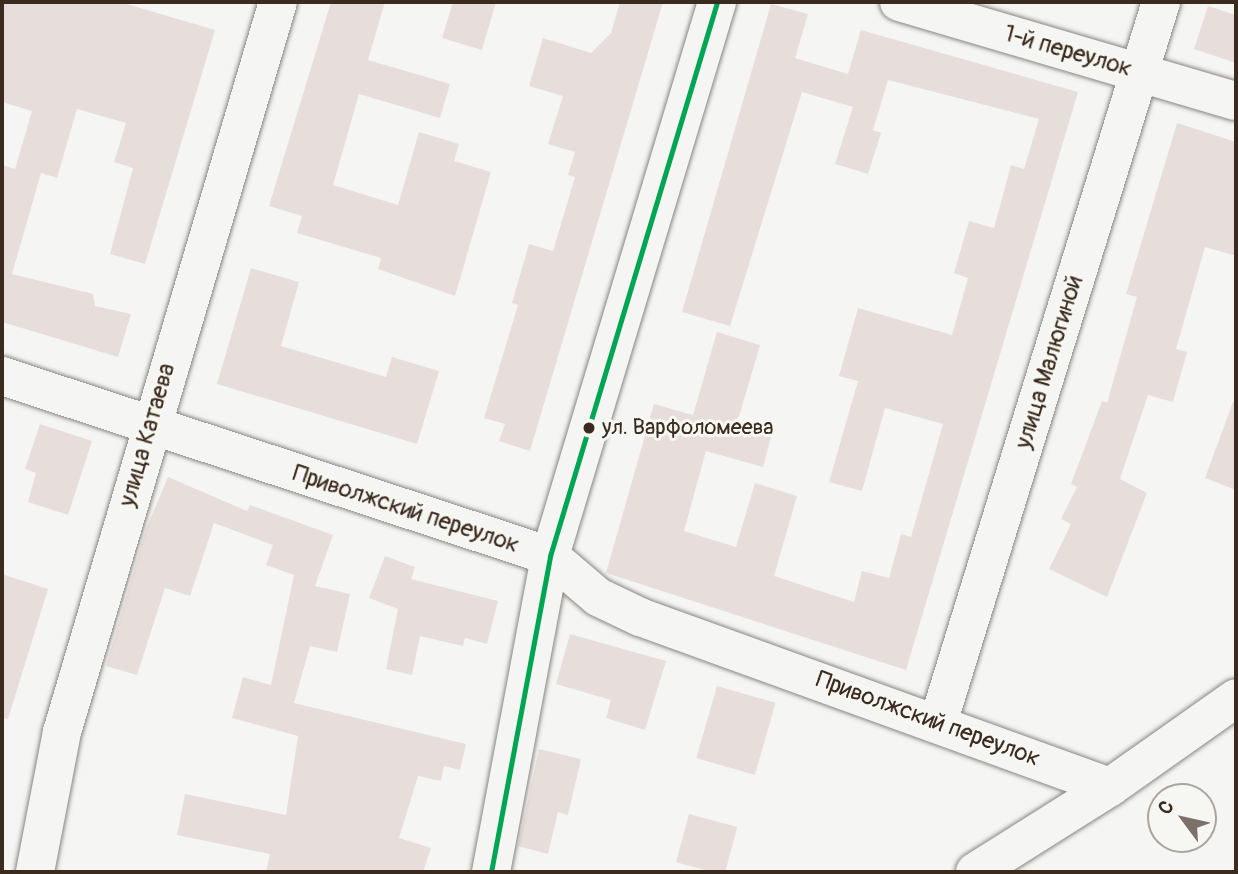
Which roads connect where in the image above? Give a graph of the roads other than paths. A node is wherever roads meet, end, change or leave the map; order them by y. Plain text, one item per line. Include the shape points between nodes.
1 (278, 2) edge
2 (717, 2) edge
3 (900, 2) edge
4 (1161, 2) edge
5 (1139, 71) junction
6 (1236, 101) edge
7 (2, 376) edge
8 (149, 425) junction
9 (550, 556) junction
10 (1236, 698) edge
11 (938, 723) junction
12 (1110, 787) junction
13 (35, 872) edge
14 (491, 872) edge
15 (975, 872) edge

1 - 8 street, улица Катаева
2 - 9 street
3 - 5 street, 1-й переулок
4 - 5 street, улица Малюгиной
5 - 6 street, 1-й переулок
5 - 11 street, улица Малюгиной
7 - 8 street, Приволжский переулок
8 - 9 street, Приволжский переулок
8 - 13 street, улица Катаева via 62,732
9 - 11 street, Приволжский переулок via 598,597 640,617
9 - 14 street
10 - 12 street
11 - 12 street, Приволжский переулок
12 - 15 street

